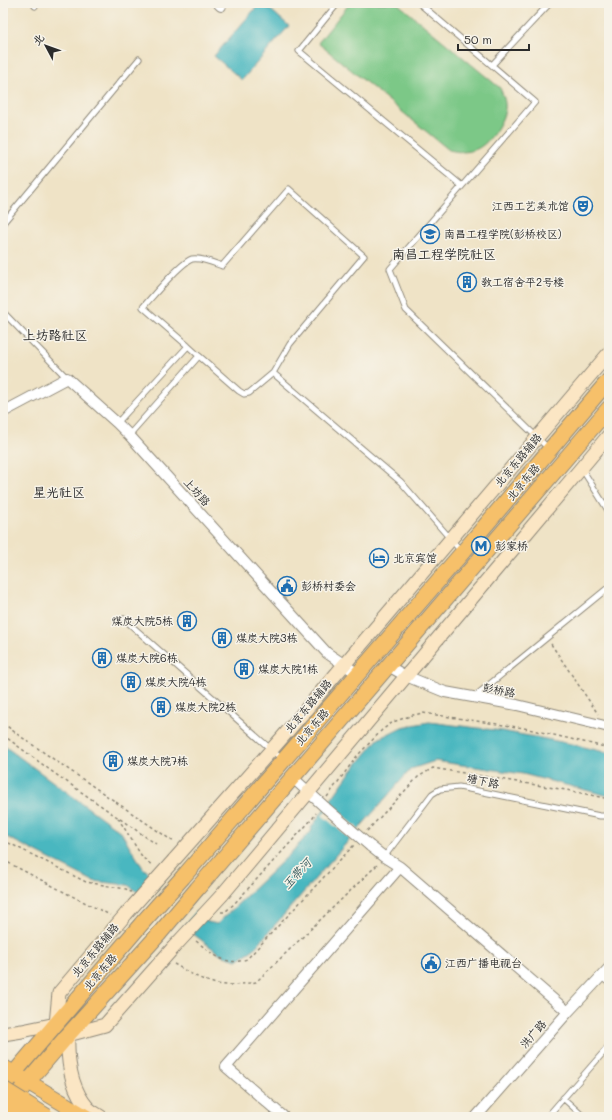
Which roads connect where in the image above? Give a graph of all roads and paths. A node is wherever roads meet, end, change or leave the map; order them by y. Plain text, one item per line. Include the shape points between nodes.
1 (338, 3) edge
2 (419, 3) edge
3 (550, 3) edge
4 (139, 59) dead end
5 (492, 65) junction
6 (462, 186) junction
7 (3, 223) edge
8 (3, 312) edge
9 (188, 346) junction
10 (609, 353) edge
11 (199, 356) junction
12 (273, 373) junction
13 (67, 378) junction
14 (609, 380) edge
15 (609, 408) edge
16 (3, 412) edge
17 (117, 423) junction
18 (609, 435) edge
19 (129, 436) junction
20 (538, 437) junction
21 (550, 449) junction
22 (581, 468) junction
23 (609, 512) edge
24 (450, 539) junction
25 (462, 553) junction
26 (609, 587) edge
27 (124, 619) dead end
28 (547, 638) junction
29 (344, 664) junction
30 (388, 666) junction
31 (358, 674) junction
32 (406, 676) junction
33 (474, 697) junction
34 (600, 716) dead end
35 (3, 723) edge
36 (609, 727) edge
37 (3, 734) edge
38 (609, 748) edge
39 (271, 750) junction
40 (283, 760) junction
41 (292, 778) junction
42 (308, 792) junction
43 (609, 799) edge
44 (324, 806) junction
45 (609, 816) edge
46 (118, 818) junction
47 (364, 835) dead end
48 (3, 840) edge
49 (358, 841) dead end
50 (156, 844) dead end
51 (184, 848) junction
52 (384, 857) junction
53 (3, 860) edge
54 (155, 867) dead end
55 (400, 867) junction
56 (133, 893) dead end
57 (220, 912) dead end
58 (124, 917) junction
59 (196, 942) dead end
60 (165, 959) junction
61 (609, 968) edge
62 (605, 980) edge
63 (568, 1012) junction
64 (56, 1024) junction
65 (3, 1034) edge
66 (68, 1035) junction
67 (609, 1046) edge
68 (8, 1070) edge
69 (28, 1082) junction
70 (3, 1086) edge
71 (3, 1090) edge
72 (564, 1098) junction
73 (3, 1106) edge
74 (3, 1111) edge
75 (21, 1117) edge
76 (46, 1117) edge
77 (86, 1117) edge
78 (101, 1117) edge
79 (284, 1117) edge
80 (476, 1117) edge
81 (547, 1117) edge
82 (584, 1117) edge

1 - 6 lane via 299,50
2 - 5 lane
3 - 5 lane
4 - 7 lane
5 - 6 lane via 535,102
6 - 20 lane via 390,269 406,310
8 - 13 lane
9 - 11 lane
9 - 12 lane via 143,307 182,265 192,259 208,260 222,266 289,189 364,256 290,344
9 - 17 lane
10 - 20 main road, 北京东路辅路
11 - 12 lane via 244,394 249,394
11 - 19 lane
12 - 24 lane via 401,482
13 - 16 street
13 - 17 street, 上坊路
14 - 21 main road, 北京东路
15 - 30 main road, 北京东路
17 - 19 street, 上坊路
18 - 22 main road
19 - 29 street, 上坊路 via 328,653
20 - 21 lane
20 - 24 main road, 北京东路辅路
21 - 25 main road, 北京东路
22 - 23 lane
22 - 32 main road
24 - 25 lane
24 - 29 main road, 北京东路辅路
25 - 31 main road, 北京东路
26 - 28 lane
27 - 39 lane
28 - 33 lane
28 - 34 path
29 - 31 street, 上坊路
29 - 39 main road, 北京东路辅路
30 - 32 street, 彭桥路
30 - 41 main road, 北京东路
31 - 40 main road, 北京东路
32 - 33 street, 彭桥路 via 445,692
32 - 42 main road
33 - 36 street, 彭桥路
35 - 51 path
37 - 46 path
38 - 44 path via 524,728 423,713 413,714 393,722 382,730 357,756
39 - 40 lane
39 - 51 main road, 北京东路辅路
40 - 64 main road, 北京东路, bridge
41 - 42 street
41 - 66 main road, 北京东路, bridge via 159,934
42 - 44 street
42 - 60 main road, bridge
43 - 47 path via 433,768 418,777
44 - 52 street, bridge
44 - 57 path via 234,904 225,912
45 - 52 lane, 塘下路 via 458,787 440,789 432,794
46 - 50 path
46 - 54 path via 143,858
48 - 56 path via 86,882 126,889
49 - 59 path via 247,959 240,962 220,959
51 - 58 main road, 北京东路辅路, bridge
52 - 55 street
52 - 60 path via 256,982 237,985 214,983
53 - 58 path via 68,894
55 - 63 street
55 - 79 street via 226,1067
58 - 64 main road, 北京东路辅路 via 59,993
60 - 66 main road via 105,1025
61 - 62 street, 洪广路
62 - 63 street, 洪广路
63 - 80 street, 洪广路
64 - 65 main road
64 - 68 main road, 北京东路
66 - 69 main road, 北京东路
66 - 78 main road via 68,1054 73,1081 80,1098 89,1109
67 - 72 lane
68 - 69 main road
68 - 70 main road, 北京东路
69 - 74 main road, 北京东路
69 - 77 main road
71 - 76 highway, bridge
72 - 81 lane
72 - 82 lane
73 - 75 highway, bridge

